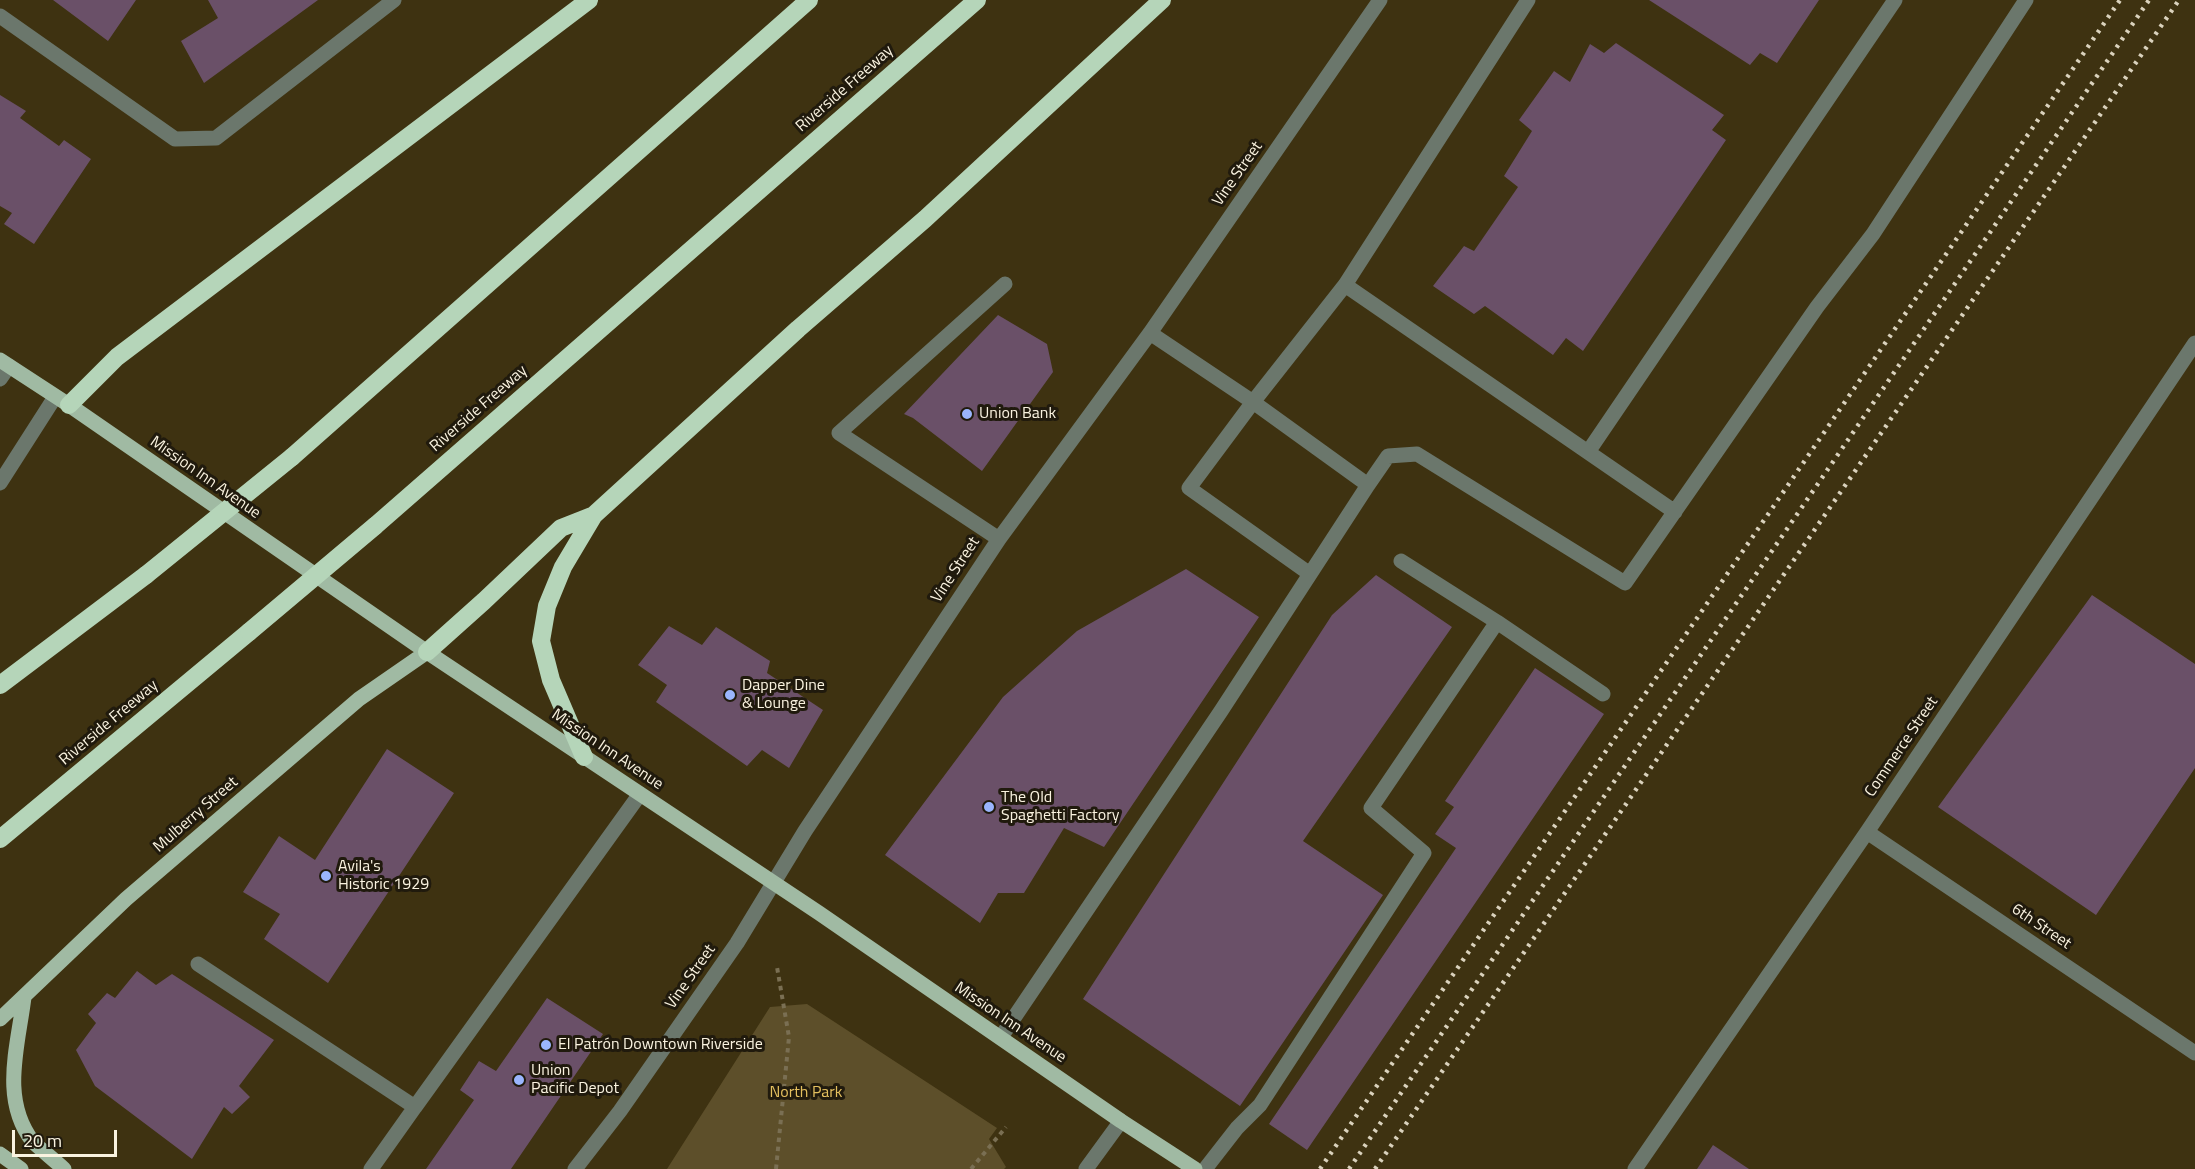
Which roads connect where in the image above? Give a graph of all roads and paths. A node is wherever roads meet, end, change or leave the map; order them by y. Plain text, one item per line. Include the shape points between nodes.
1 (394, 0) edge
2 (589, 0) edge
3 (809, 0) edge
4 (977, 0) edge
5 (1162, 0) edge
6 (1380, 0) edge
7 (1528, 0) edge
8 (1895, 0) edge
9 (2026, 0) edge
10 (0, 16) edge
11 (1005, 284) dead end
12 (1345, 285) junction
13 (1150, 333) junction
14 (2195, 343) edge
15 (4, 363) edge
16 (0, 379) edge
17 (62, 401) junction
18 (1253, 402) junction
19 (1588, 452) junction
20 (0, 483) edge
21 (1368, 485) junction
22 (1675, 512) junction
23 (594, 514) junction
24 (999, 539) junction
25 (1401, 561) dead end
26 (1310, 574) junction
27 (1497, 622) junction
28 (427, 652) junction
29 (0, 685) edge
30 (1603, 694) dead end
31 (584, 757) junction
32 (640, 794) junction
33 (1867, 832) junction
34 (0, 839) edge
35 (773, 883) junction
36 (198, 964) dead end
37 (777, 967) dead end
38 (24, 997) junction
39 (0, 1019) edge
40 (1001, 1037) junction
41 (2195, 1053) edge
42 (415, 1107) junction
43 (1121, 1121) junction
44 (1006, 1127) dead end
45 (0, 1154) edge
46 (21, 1169) edge
47 (64, 1169) edge
48 (370, 1169) edge
49 (575, 1169) edge
50 (776, 1169) edge
51 (971, 1169) edge
52 (1086, 1169) edge
53 (1195, 1169) edge
54 (1205, 1169) edge
55 (1635, 1169) edge

1 - 10 street via 216,138 176,139
2 - 17 highway
3 - 29 highway, bridge via 292,457 146,575
4 - 34 highway, Riverside Freeway, bridge via 375,526
5 - 23 highway via 925,219
6 - 13 street, Vine Street
7 - 12 street
8 - 19 street
9 - 22 street via 1874,234 1817,307
11 - 24 street via 839,433
12 - 18 street
12 - 19 street
13 - 18 street
13 - 24 street, Vine Street
14 - 33 street, Commerce Street
15 - 16 street
15 - 17 main road, Mission Inn Avenue
17 - 20 street
17 - 28 main road, Mission Inn Avenue
18 - 21 street
18 - 26 street via 1189,488
19 - 22 street
21 - 22 street via 1388,456 1417,454 1625,583
21 - 26 street
23 - 28 highway via 561,528
23 - 31 highway via 563,567 547,606 541,641 551,680
24 - 35 street, Vine Street
25 - 27 street
26 - 40 street
27 - 30 street
27 - 54 street via 1371,808 1424,852 1260,1105
28 - 31 main road, Mission Inn Avenue
28 - 38 main road, Mulberry Street via 359,699 144,883
31 - 32 main road, Mission Inn Avenue
32 - 35 main road, Mission Inn Avenue
32 - 42 street
33 - 41 street, 6th Street
33 - 55 street, Commerce Street
35 - 40 main road, Mission Inn Avenue
35 - 49 street, Vine Street via 737,943
36 - 42 street
37 - 50 path via 789,1037
38 - 39 main road, Mulberry Street
38 - 47 main road via 11,1058 9,1090 16,1118 31,1140
40 - 43 main road, Mission Inn Avenue
42 - 48 street
43 - 52 street
43 - 53 main road, Mission Inn Avenue
44 - 51 path
45 - 46 main road

